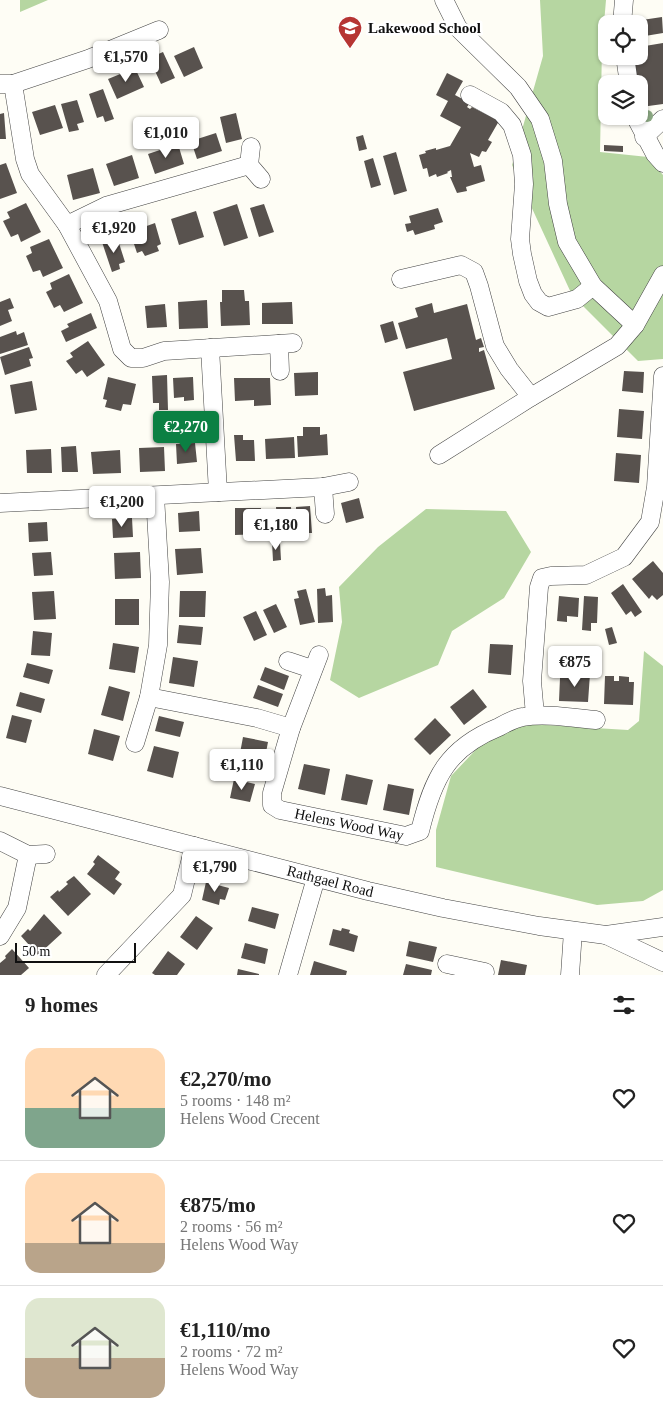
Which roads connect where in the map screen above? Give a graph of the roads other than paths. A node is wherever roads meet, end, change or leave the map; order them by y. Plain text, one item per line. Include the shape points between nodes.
1 (444, 0) edge
2 (624, 0) edge
3 (623, 15) edge
4 (159, 30) dead end
5 (6, 84) edge
6 (470, 95) dead end
7 (663, 120) edge
8 (638, 125) edge
9 (644, 136) junction
10 (252, 147) dead end
11 (663, 163) edge
12 (249, 165) junction
13 (261, 179) dead end
14 (67, 225) junction
15 (663, 275) edge
16 (401, 279) dead end
17 (593, 286) junction
18 (635, 325) junction
19 (210, 348) junction
20 (280, 371) dead end
21 (663, 385) edge
22 (531, 397) junction
23 (439, 456) dead end
24 (348, 482) dead end
25 (323, 487) junction
26 (218, 492) junction
27 (155, 496) junction
28 (0, 503) edge
29 (325, 514) dead end
30 (288, 661) dead end
31 (149, 697) junction
32 (535, 716) junction
33 (596, 720) dead end
34 (291, 728) junction
35 (136, 743) dead end
36 (0, 796) edge
37 (5, 844) edge
38 (194, 846) junction
39 (46, 854) dead end
40 (28, 855) junction
41 (316, 878) junction
42 (663, 927) edge
43 (573, 931) junction
44 (606, 935) junction
45 (0, 936) edge
46 (663, 962) edge
47 (447, 964) dead end
48 (466, 972) edge
49 (485, 972) dead end
50 (106, 975) edge
51 (288, 975) edge
52 (570, 975) edge

1 - 17 street via 458,28 518,87 540,119 553,161 567,242
2 - 3 street
4 - 5 street via 88,59
5 - 14 street via 30,174
6 - 17 street via 507,118 522,155 524,184 520,239 533,294 548,307 577,299
7 - 9 street
8 - 9 street
9 - 11 street
10 - 12 street
12 - 13 street
12 - 14 street via 106,206
14 - 19 street via 108,301 122,349 131,358 164,351
15 - 18 street
16 - 22 street via 461,265 474,272 495,346
17 - 18 street
18 - 22 street via 617,346
19 - 20 street via 286,343
19 - 26 street
21 - 32 street via 656,487 650,522 624,558 586,575 542,578 532,681
22 - 23 street
24 - 25 street
25 - 26 street
25 - 29 street
26 - 27 street
27 - 28 street
27 - 31 street via 160,582 158,645
30 - 34 street, Helens Wood Way via 316,662
31 - 34 street via 257,718
31 - 35 street
32 - 33 street, Helens Wood Way
32 - 34 street, Helens Wood Way via 522,717 482,734 456,753 438,775 420,831 406,836 280,810 272,804 272,793
36 - 38 street, Rathgael Road
37 - 40 street
38 - 41 street, Rathgael Road
38 - 50 street via 182,895
39 - 40 street
40 - 45 street via 17,908
41 - 43 street, Rathgael Road via 443,908
41 - 51 street
42 - 44 street, Rathgael Road
43 - 44 street, Rathgael Road
43 - 52 street
44 - 46 street, Rathgael Road
47 - 48 street
48 - 49 street

